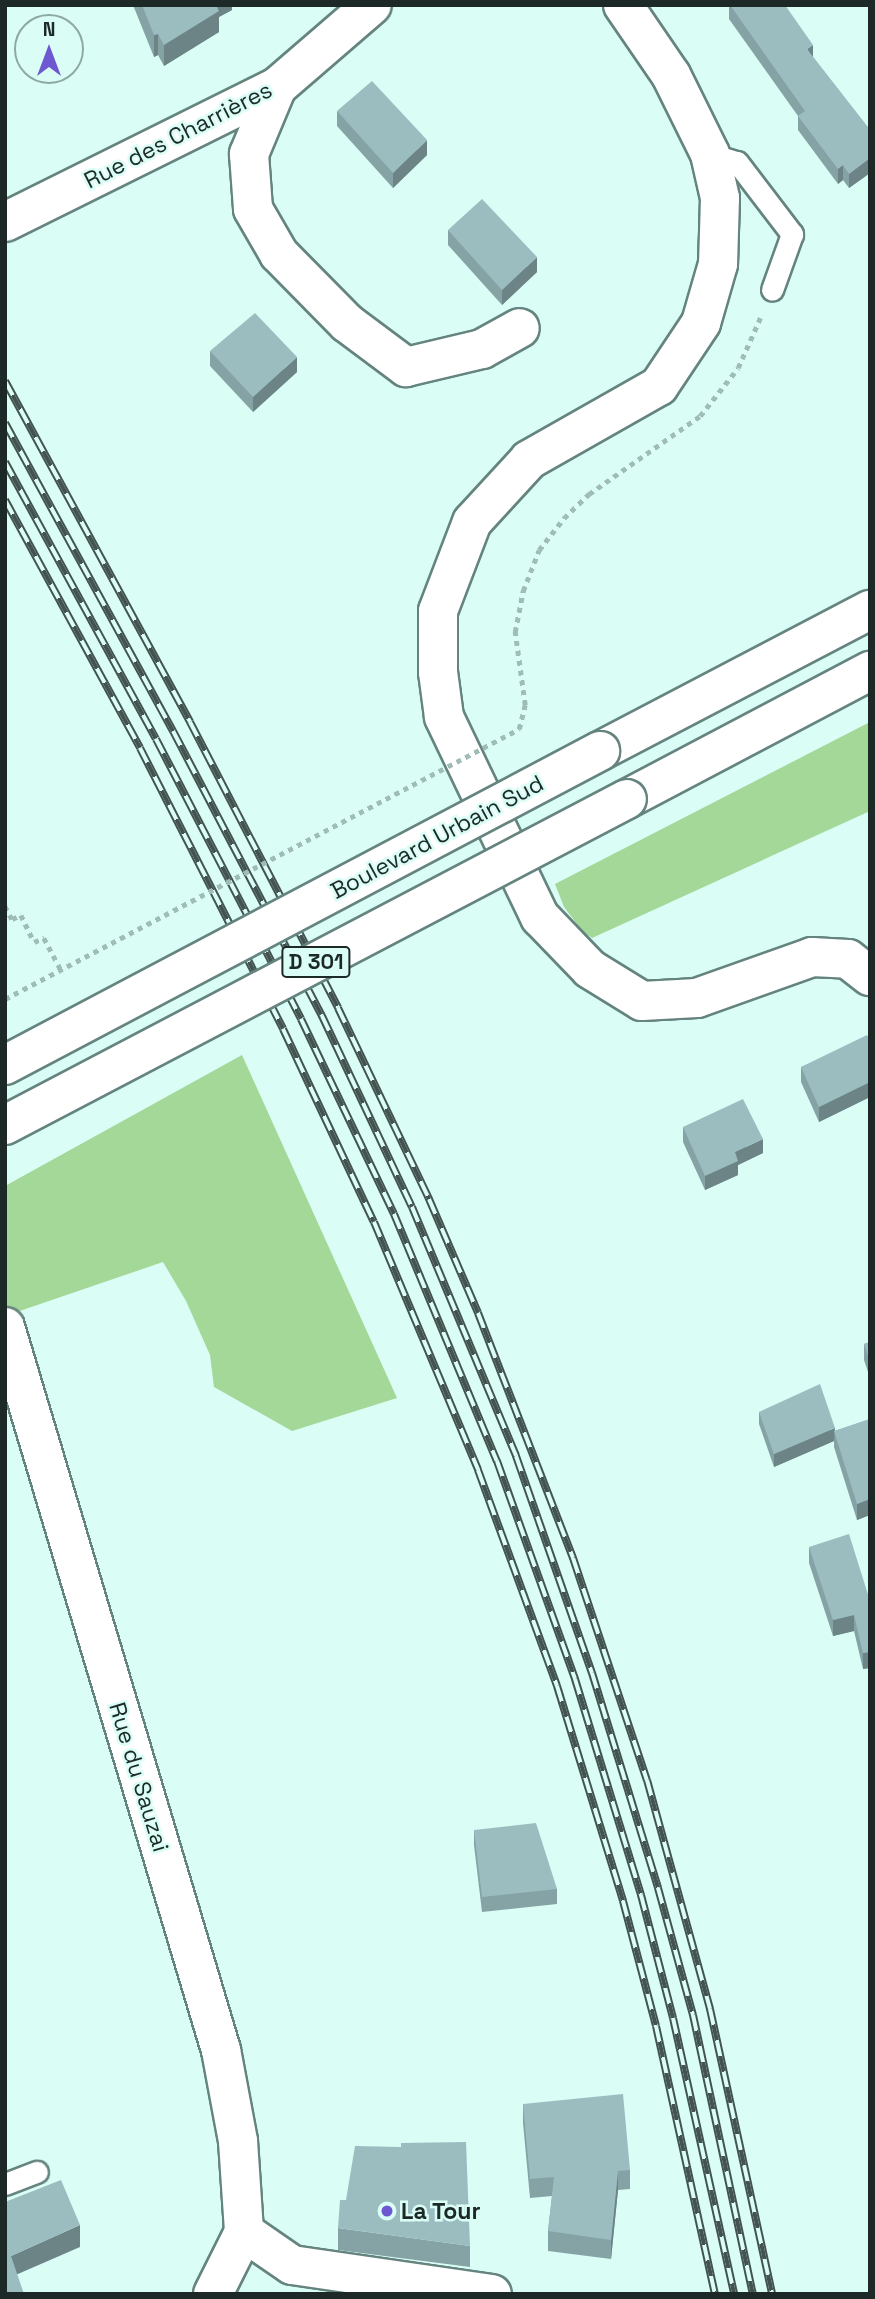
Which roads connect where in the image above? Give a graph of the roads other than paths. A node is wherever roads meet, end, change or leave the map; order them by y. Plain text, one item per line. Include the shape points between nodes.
1 (372, 5) edge
2 (623, 5) edge
3 (277, 87) junction
4 (710, 154) junction
5 (5, 222) edge
6 (772, 290) road end
7 (520, 328) dead end
8 (870, 610) edge
9 (870, 671) edge
10 (870, 976) edge
11 (5, 1065) edge
12 (5, 1125) edge
13 (5, 1327) edge
14 (37, 2172) dead end
15 (5, 2184) edge
16 (244, 2232) junction
17 (212, 2294) edge
18 (492, 2294) edge

1 - 3 main road, Rue des Charrières
2 - 4 main road via 671,75
3 - 5 main road, Rue des Charrières
3 - 7 main road via 249,154 253,209 279,254 347,323 406,367 482,349
4 - 6 lane via 737,162 792,233
4 - 10 main road, bridge via 720,198 719,264 701,323 659,386 529,460 472,522 438,611 444,717 540,917 590,969 642,1001 697,998 812,957 848,959
8 - 11 main road, Boulevard Urbain Sud / D 301, bridge
9 - 12 main road, D 301, bridge
13 - 16 main road, Rue du Sauzai via 220,2050 238,2141
14 - 15 lane
16 - 17 main road
16 - 18 main road via 292,2265

